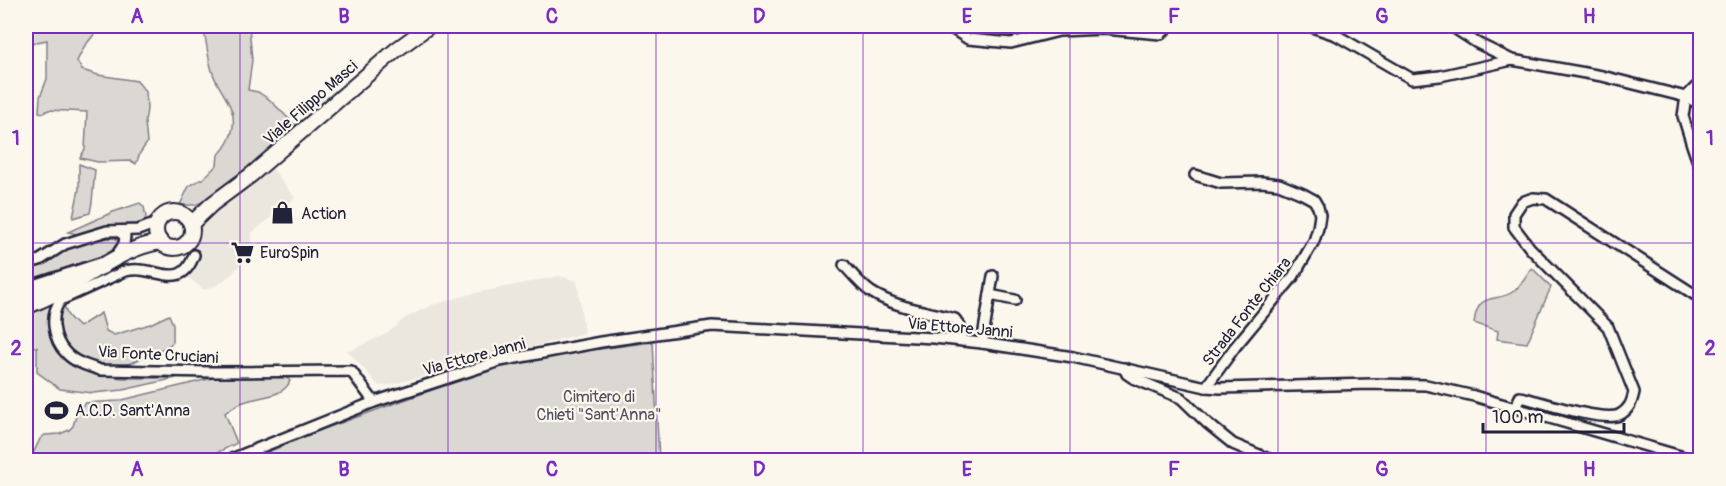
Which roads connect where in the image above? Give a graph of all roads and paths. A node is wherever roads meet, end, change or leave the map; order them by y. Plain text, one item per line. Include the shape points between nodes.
1 (429, 26) edge
2 (948, 26) edge
3 (1169, 26) edge
4 (1309, 26) edge
5 (1451, 26) edge
6 (1512, 60) junction
7 (1701, 83) edge
8 (1686, 97) junction
9 (1701, 104) edge
10 (1701, 168) edge
11 (1195, 175) dead end
12 (212, 204) junction
13 (180, 213) junction
14 (191, 224) junction
15 (157, 225) junction
16 (118, 231) junction
17 (161, 242) junction
18 (129, 252) junction
19 (194, 255) dead end
20 (26, 264) edge
21 (107, 264) junction
22 (844, 265) dead end
23 (993, 276) dead end
24 (26, 291) edge
25 (990, 295) junction
26 (26, 298) edge
27 (1701, 298) edge
28 (1015, 300) dead end
29 (26, 307) edge
30 (963, 341) junction
31 (982, 343) junction
32 (1124, 368) junction
33 (1206, 387) junction
34 (374, 402) junction
35 (1515, 408) junction
36 (1666, 457) edge
37 (229, 460) edge
38 (1272, 460) edge
39 (1694, 460) edge

1 - 12 main road, Viale Filippo Masci
2 - 3 street via 968,39 1011,43 1059,31 1104,29 1161,34
4 - 6 street via 1336,35 1412,79
5 - 6 street
6 - 8 street via 1602,76
7 - 8 street
8 - 9 street
8 - 10 street via 1683,116
11 - 33 street, Strada Fonte Chiara via 1221,183 1279,184 1314,200 1320,215 1314,241 1293,277
12 - 13 main road, Viale Filippo Masci
12 - 14 main road, Viale Filippo Masci
13 - 14 main road
13 - 15 main road via 166,214
14 - 17 main road via 189,239 182,246 172,248
15 - 16 street
15 - 17 main road
15 - 18 main road
16 - 20 street via 65,244
16 - 21 street via 125,242
17 - 18 main road
18 - 21 main road
19 - 34 street, Via Fonte Cruciani via 189,267 180,274 125,271 67,296 56,306 53,317 58,341 66,353 100,370 351,371
21 - 24 highway
21 - 26 main road
21 - 29 main road
22 - 30 street via 869,291 885,299 955,320
23 - 25 street
25 - 28 street
25 - 31 street
27 - 35 street via 1546,199 1527,199 1514,214 1516,231 1608,327 1634,392 1626,410 1609,417 1525,398 1520,398
30 - 31 street, Via Ettore Janni
30 - 34 street, Via Ettore Janni via 712,326 500,362
31 - 32 street, Via Ettore Janni
32 - 33 street, Via Ettore Janni
32 - 38 street via 1133,378 1181,398 1233,444
33 - 35 street, Via Ettore Janni via 1405,383 1450,389
34 - 37 street, Via Ettore Janni
35 - 36 street, Via Ettore Janni
36 - 39 street, Via Ettore Janni

